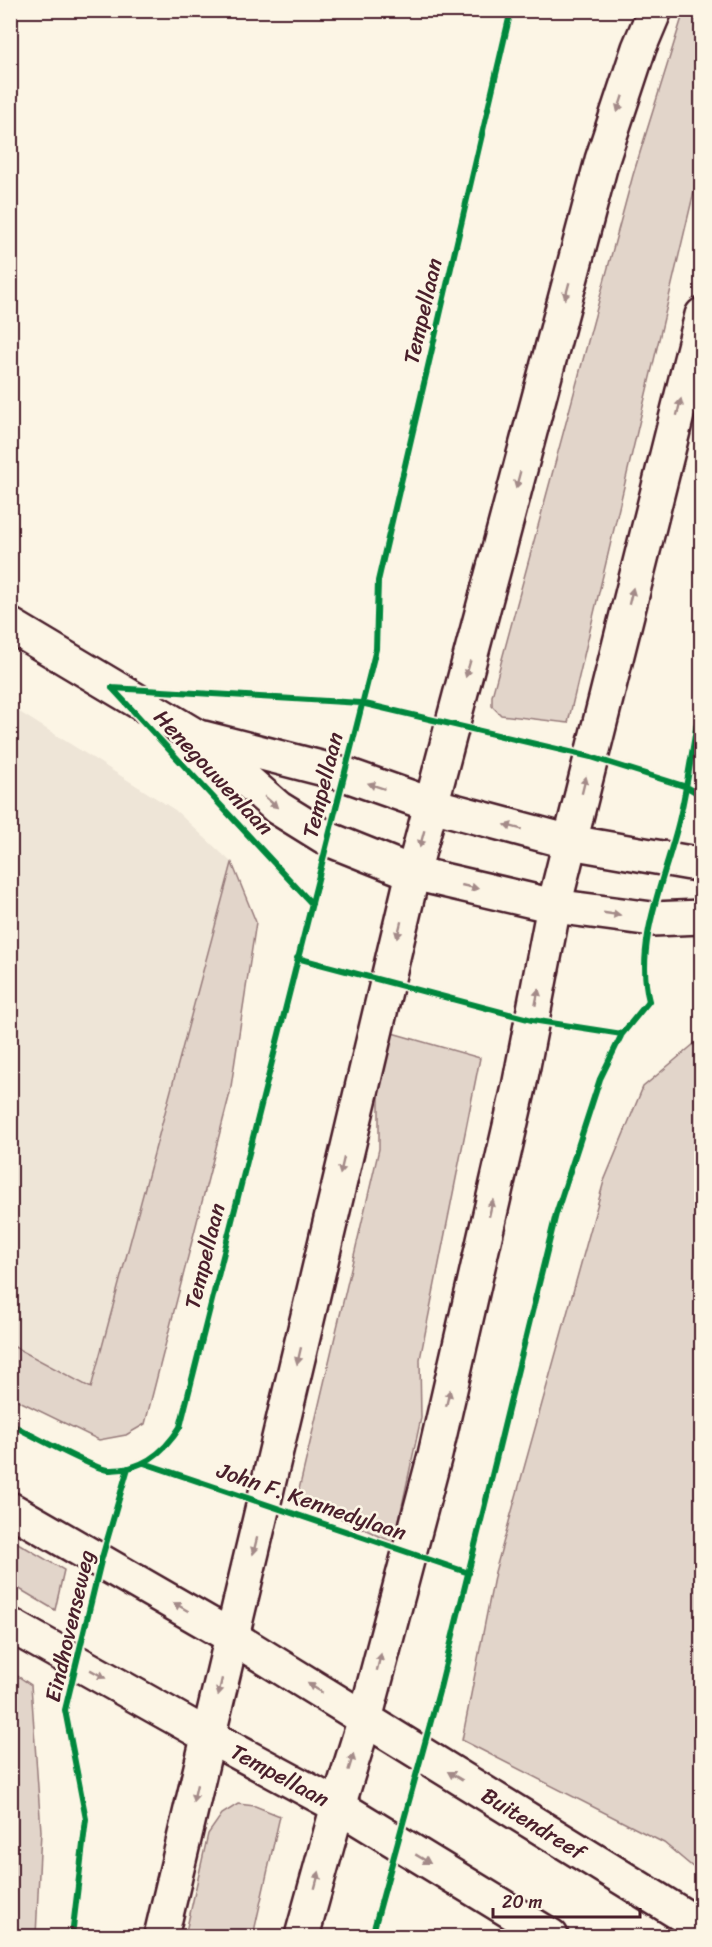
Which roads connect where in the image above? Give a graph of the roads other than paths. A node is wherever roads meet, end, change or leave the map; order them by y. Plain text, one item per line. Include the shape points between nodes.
1 (655, 10) edge
2 (702, 315) edge
3 (10, 625) edge
4 (195, 736) junction
5 (432, 805) junction
6 (570, 842) junction
7 (702, 865) edge
8 (413, 873) junction
9 (554, 906) junction
10 (702, 917) edge
11 (10, 1509) edge
12 (10, 1624) edge
13 (232, 1637) junction
14 (365, 1719) junction
15 (208, 1736) junction
16 (338, 1806) junction
17 (702, 1927) edge
18 (161, 1936) edge
19 (302, 1936) edge
20 (551, 1936) edge

1 -> 5 main road via 602,160
6 -> 2 main road, Tempellaan
3 - 4 main road, Henegouwenlaan
5 -> 4 main road, Henegouwenlaan via 344,774
4 -> 8 main road, Henegouwenlaan via 278,808 328,839
6 -> 5 main road, Henegouwenlaan
5 -> 8 main road
6 - 7 main road, Henegouwenlaan
6 - 9 main road, Tempellaan
8 -> 9 main road, Henegouwenlaan
8 -> 13 main road
9 -> 10 main road, Henegouwenlaan via 652,919
14 -> 9 main road, Tempellaan via 435,1455 519,1087
13 -> 11 main road
12 -> 15 main road, Tempellaan
14 -> 13 main road
13 -> 15 main road
16 -> 14 main road, Tempellaan
17 -> 14 main road, Buitendreef
15 - 16 main road, Tempellaan
15 -> 18 main road
19 -> 16 main road
16 -> 20 main road

